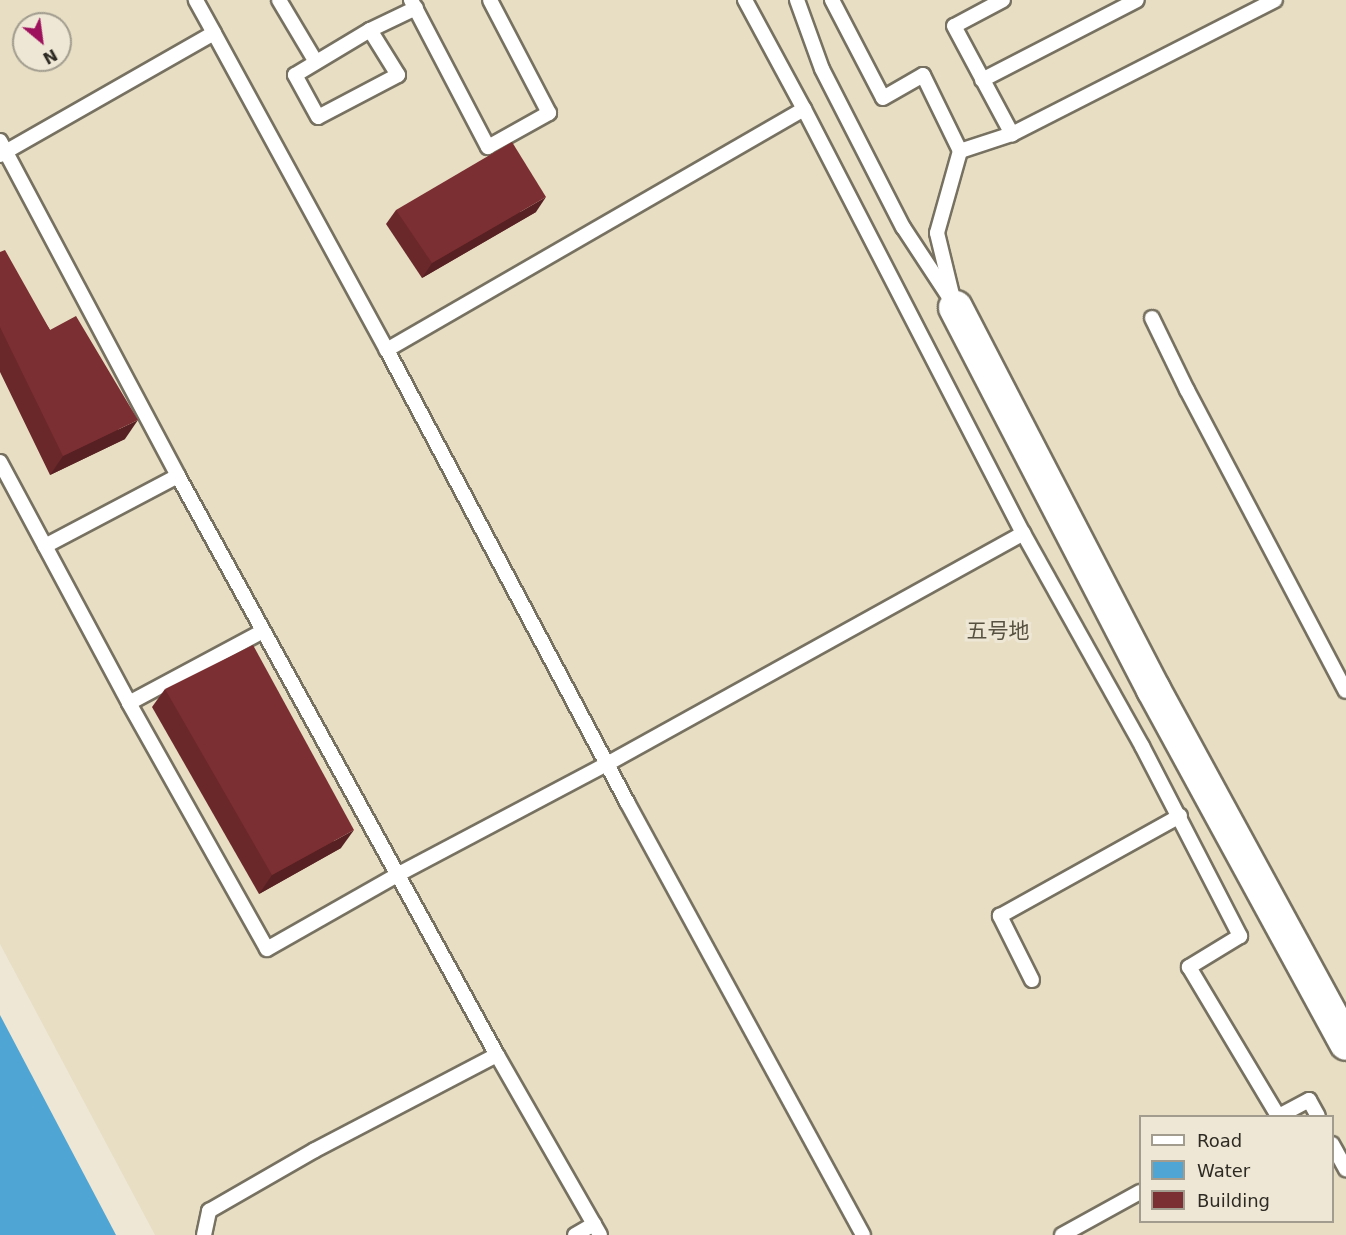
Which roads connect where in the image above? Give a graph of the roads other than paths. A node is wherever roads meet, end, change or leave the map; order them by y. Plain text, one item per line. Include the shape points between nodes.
1 (196, 0) edge
2 (279, 0) edge
3 (490, 0) edge
4 (745, 0) edge
5 (797, 0) edge
6 (832, 0) edge
7 (1003, 0) edge
8 (1137, 0) edge
9 (1275, 0) edge
10 (413, 4) edge
11 (370, 30) junction
12 (213, 33) junction
13 (316, 62) junction
14 (982, 80) junction
15 (804, 110) junction
16 (1012, 134) junction
17 (2, 149) edge
18 (960, 151) junction
19 (955, 307) junction
20 (1152, 318) dead end
21 (387, 350) junction
22 (0, 462) edge
23 (178, 476) junction
24 (1023, 533) junction
25 (45, 546) junction
26 (263, 631) junction
27 (1346, 691) edge
28 (129, 703) junction
29 (607, 764) junction
30 (1180, 816) junction
31 (397, 875) junction
32 (1032, 980) dead end
33 (1346, 1043) edge
34 (496, 1055) junction
35 (1277, 1115) edge
36 (1280, 1115) edge
37 (1317, 1115) edge
38 (1334, 1148) edge
39 (1346, 1169) edge
40 (1139, 1193) edge
41 (597, 1230) edge
42 (204, 1235) edge
43 (575, 1235) edge
44 (863, 1235) edge
45 (1062, 1235) edge

1 - 12 lane
2 - 13 lane
3 - 10 lane via 549,113 488,147
4 - 15 lane
5 - 19 lane via 822,69 892,206
6 - 18 lane via 884,98 923,75
7 - 14 lane via 954,26
8 - 14 lane
9 - 16 lane
10 - 11 lane
11 - 13 lane
11 - 13 lane via 398,75 318,117 295,75
12 - 17 lane
12 - 21 lane
14 - 16 lane
15 - 21 lane
15 - 24 lane
16 - 18 lane
17 - 23 lane
18 - 19 lane via 937,233
19 - 33 street via 1153,689
20 - 27 lane
21 - 29 lane
22 - 25 lane
23 - 25 lane
23 - 26 lane
24 - 29 lane
24 - 30 lane
25 - 28 lane
26 - 28 lane
26 - 31 lane
28 - 31 lane via 267,949
29 - 31 lane
29 - 44 lane
30 - 32 lane via 1000,916
30 - 35 lane via 1240,936 1189,967
31 - 34 lane
34 - 41 lane
34 - 42 lane via 209,1211
36 - 37 lane via 1309,1100
38 - 39 lane
40 - 45 lane
41 - 43 lane

